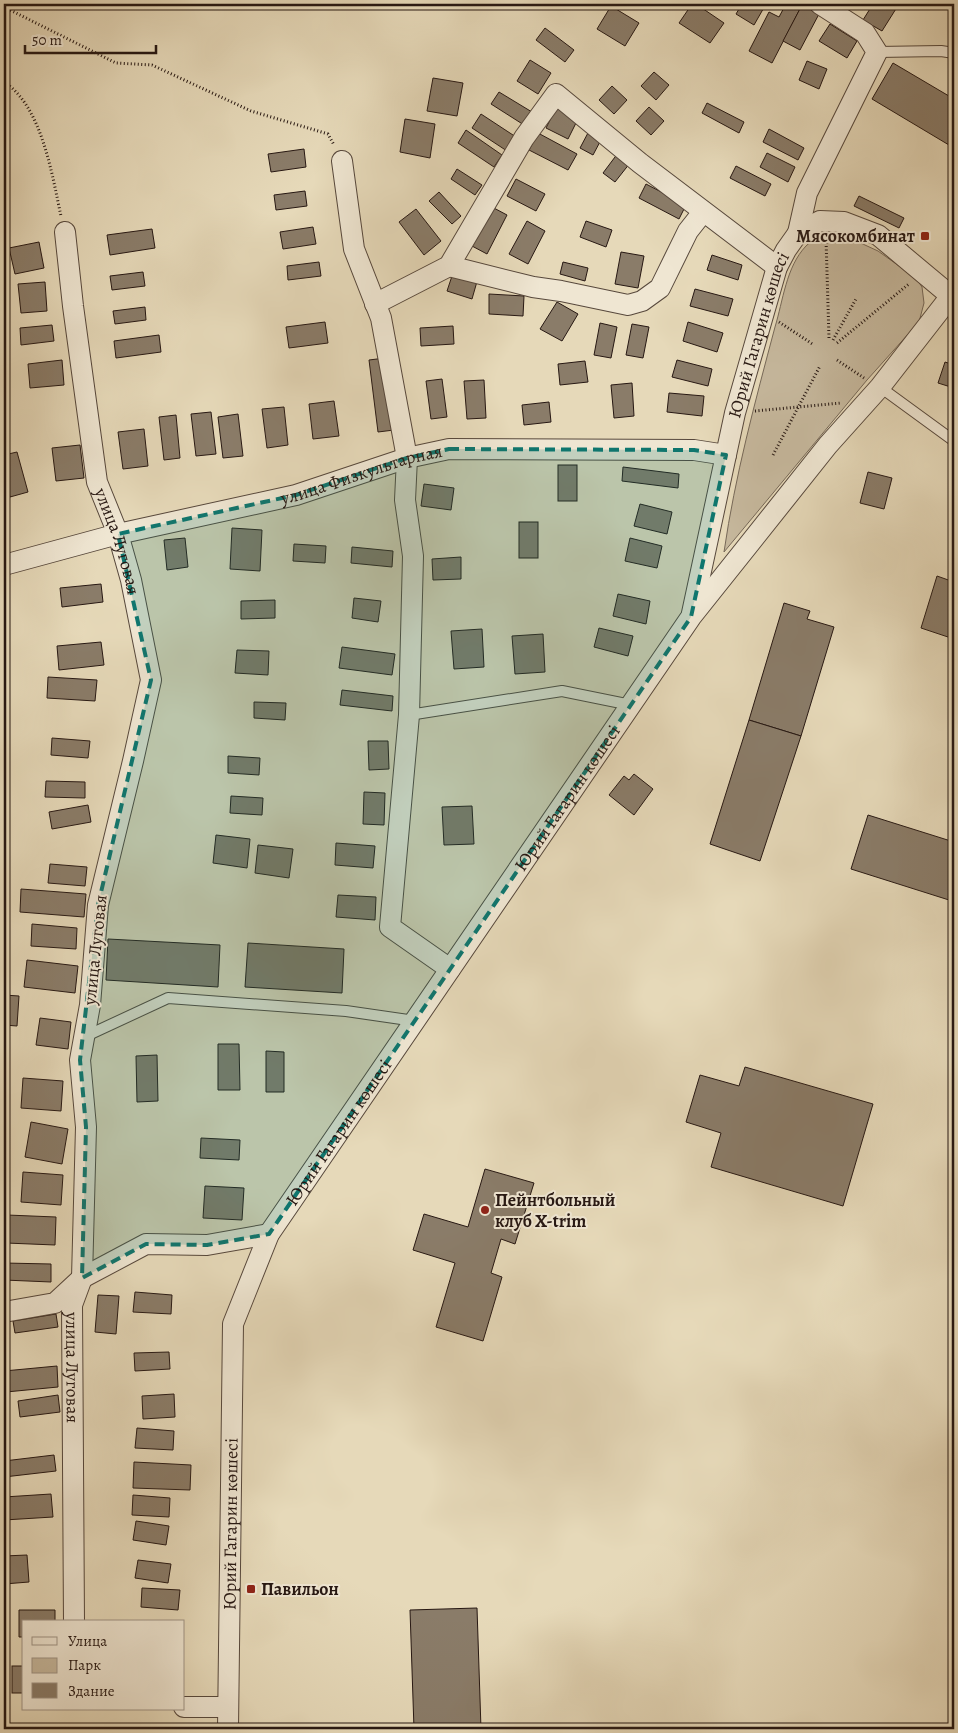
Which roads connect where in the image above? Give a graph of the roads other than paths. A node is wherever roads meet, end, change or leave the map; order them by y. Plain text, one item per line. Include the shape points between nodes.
1 (820, 4) edge
2 (877, 52) junction
3 (954, 53) edge
4 (342, 161) road end
5 (703, 212) junction
6 (65, 232) road end
7 (798, 233) junction
8 (449, 266) junction
9 (777, 267) junction
10 (952, 294) edge
11 (375, 304) junction
12 (872, 389) junction
13 (954, 441) edge
14 (726, 454) junction
15 (407, 458) junction
16 (118, 534) junction
17 (4, 565) edge
18 (691, 617) junction
19 (631, 705) junction
20 (409, 714) junction
21 (450, 969) junction
22 (414, 1021) junction
23 (84, 1037) junction
24 (269, 1234) junction
25 (82, 1278) junction
26 (4, 1312) edge
27 (74, 1620) edge
28 (185, 1707) edge
29 (228, 1707) junction
30 (228, 1729) edge

1 - 2 street via 865,33
2 - 3 lane
2 - 7 street via 808,194
4 - 11 street via 354,249
5 - 8 street via 688,232 660,288 642,302 628,305 533,287
5 - 8 street via 556,94 524,138
5 - 9 street
6 - 16 street, улица Луговая via 98,482
7 - 9 street, Юрий Гагарин көшесі
7 - 10 street, Юрий Гагарин көшесі via 820,221 844,222 878,235
8 - 11 street
9 - 14 street, Юрий Гагарин көшесі
10 - 12 street, Юрий Гагарин көшесі
11 - 15 street via 381,318
12 - 13 lane
12 - 18 street, Юрий Гагарин көшесі
14 - 15 street, улица Физкультарная via 694,450 449,449
14 - 18 street, Юрий Гагарин көшесі
15 - 16 street, улица Физкультарная via 296,495
15 - 20 street via 405,500 413,556
16 - 17 street, улица Физкультарная
16 - 23 street, улица Луговая via 131,580 151,680 98,905 90,1006
18 - 19 street, Юрий Гагарин көшесі
19 - 20 lane via 562,691
19 - 21 street, Юрий Гагарин көшесі
20 - 21 street via 390,927
21 - 22 street, Юрий Гагарин көшесі
22 - 23 lane via 346,1011 168,998
22 - 24 street, Юрий Гагарин көшесі
23 - 25 street, улица Луговая via 80,1060 86,1127
24 - 25 street via 207,1245 146,1244
24 - 29 street, Юрий Гагарин көшесі via 233,1324
25 - 26 street via 55,1303
25 - 27 street, улица Луговая via 72,1305
28 - 29 street
29 - 30 street, Юрий Гагарин көшесі

